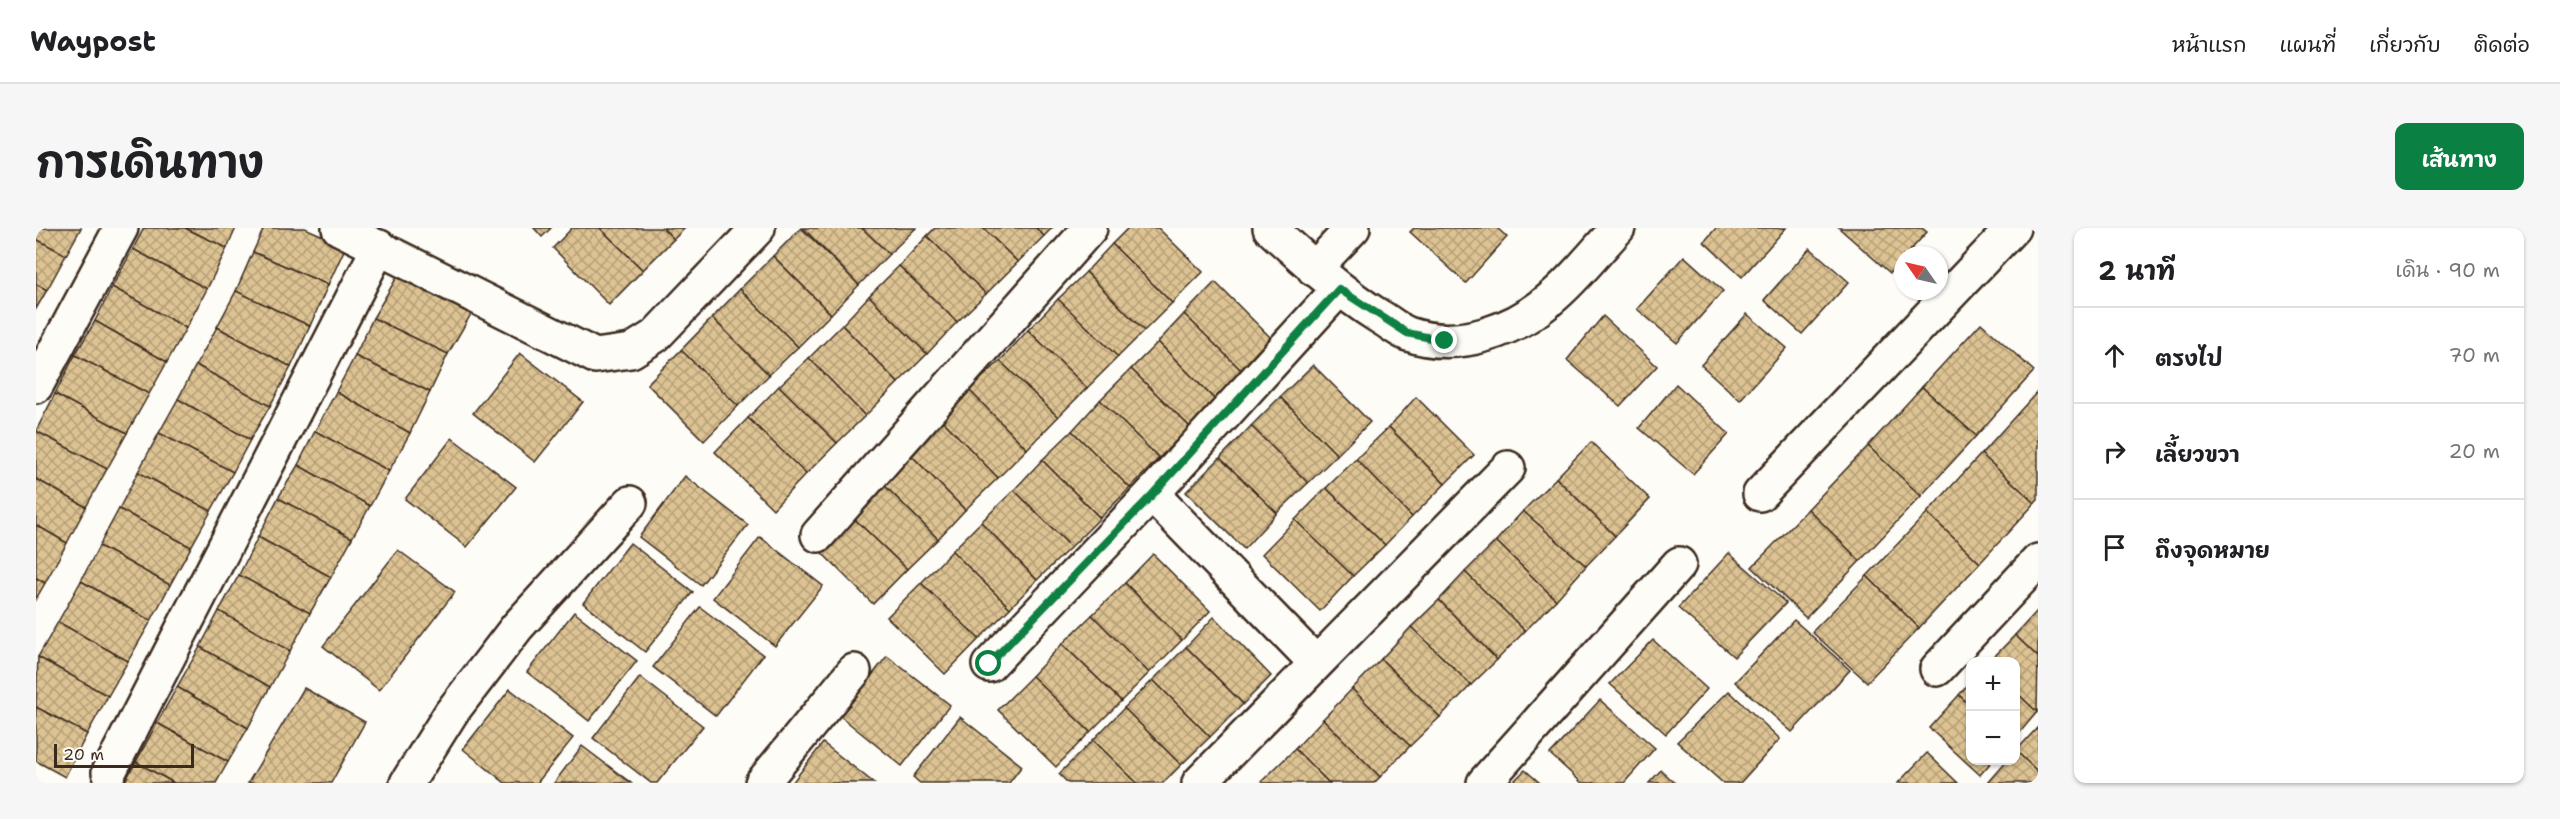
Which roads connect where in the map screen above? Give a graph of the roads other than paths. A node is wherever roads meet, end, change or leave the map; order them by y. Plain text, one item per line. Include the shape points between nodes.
1 (121, 228) edge
2 (339, 228) edge
3 (758, 228) edge
4 (1089, 228) edge
5 (1270, 228) edge
6 (1353, 228) edge
7 (1618, 228) edge
8 (2013, 228) edge
9 (378, 247) junction
10 (1327, 279) junction
11 (36, 386) edge
12 (1508, 468) dead end
13 (1760, 494) dead end
14 (1152, 495) junction
15 (630, 503) dead end
16 (818, 535) dead end
17 (2038, 561) edge
18 (1679, 564) dead end
19 (1317, 663) junction
20 (989, 664) dead end
21 (1937, 669) dead end
22 (854, 671) dead end
23 (110, 772) dead end
24 (407, 783) edge
25 (762, 783) edge
26 (1199, 783) edge
27 (1484, 783) edge

1 - 11 street
2 - 9 street
3 - 9 street via 655,336 631,351 595,356
4 - 16 street
5 - 10 street
6 - 10 street
7 - 10 street via 1555,295 1512,326 1479,336 1445,341 1407,333
8 - 13 street
9 - 23 street
10 - 14 street
12 - 19 street
14 - 19 street
14 - 20 street
15 - 24 street via 517,627 451,713
17 - 21 street
18 - 27 street
19 - 26 street
22 - 25 street

